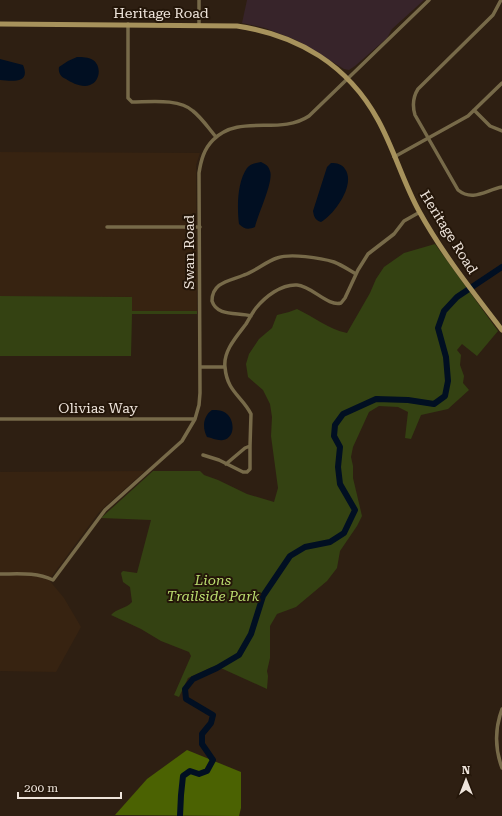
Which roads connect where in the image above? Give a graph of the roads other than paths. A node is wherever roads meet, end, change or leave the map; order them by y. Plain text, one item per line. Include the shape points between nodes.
1 (199, 0) edge
2 (429, 0) edge
3 (501, 0) edge
4 (0, 24) edge
5 (128, 24) junction
6 (199, 25) junction
7 (348, 79) junction
8 (502, 83) edge
9 (474, 110) junction
10 (502, 131) edge
11 (216, 137) junction
12 (428, 138) junction
13 (394, 157) junction
14 (502, 187) edge
15 (420, 212) junction
16 (107, 227) dead end
17 (200, 227) junction
18 (356, 274) junction
19 (251, 316) junction
20 (502, 330) edge
21 (200, 367) junction
22 (225, 367) junction
23 (0, 419) edge
24 (195, 419) junction
25 (250, 446) junction
26 (203, 455) dead end
27 (226, 464) junction
28 (0, 574) edge
29 (502, 709) edge
30 (502, 768) edge

1 - 6 street
2 - 7 street, Swan Road
3 - 12 street via 493,15 421,85 416,93 413,101 414,110
4 - 5 main road, Heritage Road
5 - 6 main road, Heritage Road
5 - 11 street via 128,98 132,102 184,105 195,112
6 - 7 main road, Heritage Road via 237,26 289,39 331,64
7 - 11 street, Swan Road via 300,122 283,126 236,127
7 - 13 main road, Heritage Road via 372,110
8 - 9 street
9 - 10 street via 490,126
9 - 12 street
11 - 17 street, Swan Road via 207,147 200,164
12 - 13 street
12 - 14 street via 460,192 475,196
13 - 15 main road, Heritage Road
15 - 18 street via 406,220 394,234 368,254
15 - 20 main road, Heritage Road via 432,234
16 - 17 street
17 - 21 street, Swan Road
18 - 19 street via 340,304 332,303 306,287 288,286 262,302
18 - 19 street via 333,262 284,256 245,275 226,280 214,291 211,299 216,308 232,314
19 - 22 street via 232,342
21 - 22 street
21 - 24 street, Swan Road via 200,400
22 - 25 street via 231,388 251,414
23 - 24 street, Olivias Way
24 - 28 street, Swan Road via 187,435 177,446 100,516 52,580 33,574
25 - 27 street
25 - 27 street via 248,471 243,472
26 - 27 street
29 - 30 street via 496,735

